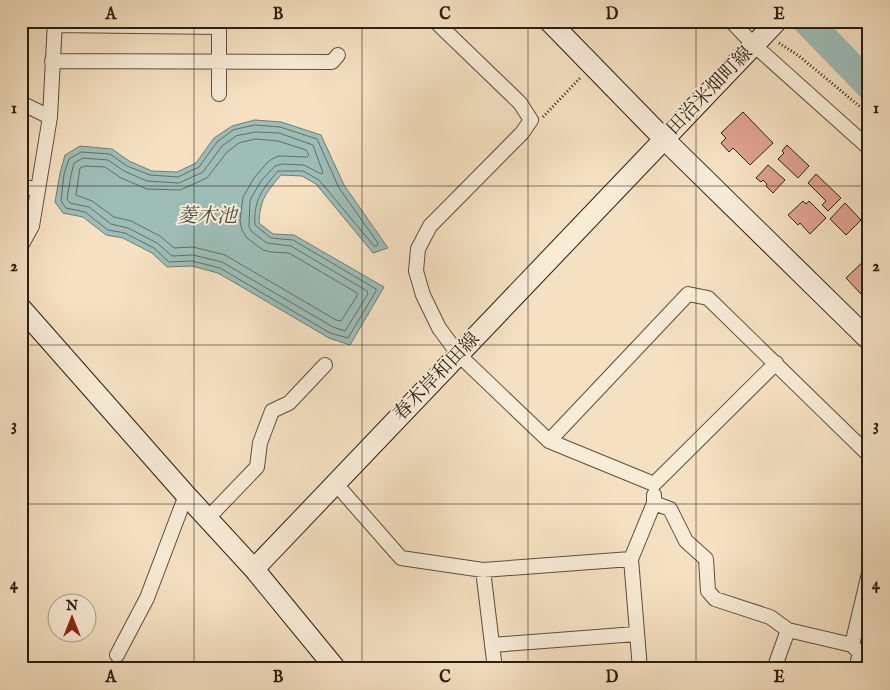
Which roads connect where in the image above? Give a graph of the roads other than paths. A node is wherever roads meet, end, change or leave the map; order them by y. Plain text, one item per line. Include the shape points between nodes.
1 (435, 21) edge
2 (549, 21) edge
3 (731, 21) edge
4 (54, 23) edge
5 (219, 24) edge
6 (766, 34) edge
7 (338, 55) dead end
8 (52, 61) junction
9 (220, 61) junction
10 (219, 94) dead end
11 (21, 103) edge
12 (50, 117) junction
13 (664, 140) junction
14 (869, 148) edge
15 (21, 187) edge
16 (38, 189) junction
17 (21, 246) edge
18 (22, 311) edge
19 (869, 340) edge
20 (459, 355) junction
21 (776, 363) junction
22 (325, 365) dead end
23 (549, 441) junction
24 (869, 455) edge
25 (336, 484) junction
26 (654, 484) junction
27 (186, 496) junction
28 (654, 503) junction
29 (208, 519) junction
30 (632, 559) junction
31 (254, 569) junction
32 (483, 570) junction
33 (869, 573) edge
34 (788, 630) junction
35 (636, 634) junction
36 (492, 645) junction
37 (860, 651) edge
38 (117, 655) dead end
39 (336, 669) edge
40 (495, 669) edge
41 (640, 669) edge
42 (774, 669) edge
43 (856, 669) edge

1 - 20 street via 520,104 531,120 430,226 418,249 416,271 423,295 439,328
2 - 13 main road
3 - 6 street
4 - 5 street
4 - 8 street
5 - 9 street
6 - 13 main road, 田治米畑町線
6 - 14 street
7 - 9 street via 332,62
8 - 9 street
8 - 12 street
9 - 10 street
11 - 12 street
12 - 16 street
13 - 19 main road
13 - 20 main road, 春木岸和田線
15 - 16 street
16 - 17 street via 32,226
18 - 27 main road
20 - 23 street
20 - 25 main road, 春木岸和田線
21 - 23 street via 708,298 688,294
21 - 24 street
21 - 26 street
22 - 29 street via 288,403 272,411 260,443 257,467
23 - 26 street
25 - 31 main road, 春木岸和田線
25 - 32 street via 400,558
26 - 28 street
27 - 29 main road
27 - 38 street via 147,598
28 - 30 street
28 - 34 street via 670,509 686,541 706,559 708,591 715,599 770,617
29 - 31 main road
30 - 32 street
30 - 35 street
31 - 39 main road
32 - 36 street
33 - 37 street
34 - 37 street
34 - 42 street
35 - 36 street
35 - 41 street
36 - 40 street
37 - 43 street

